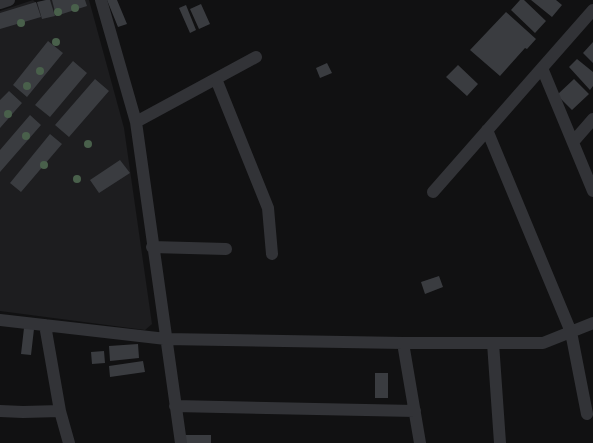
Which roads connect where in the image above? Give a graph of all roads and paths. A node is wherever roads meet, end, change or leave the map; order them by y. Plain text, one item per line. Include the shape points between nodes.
1 (9, 0) edge
2 (101, 0) edge
3 (0, 3) edge
4 (593, 10) edge
5 (256, 58) dead end
6 (542, 68) junction
7 (216, 79) junction
8 (593, 119) edge
9 (136, 122) junction
10 (487, 130) junction
11 (573, 142) junction
12 (593, 191) edge
13 (432, 192) dead end
14 (152, 247) junction
15 (226, 249) dead end
16 (272, 254) dead end
17 (0, 320) edge
18 (593, 323) edge
19 (45, 325) junction
20 (571, 332) junction
21 (166, 339) junction
22 (403, 343) junction
23 (493, 343) junction
24 (176, 406) junction
25 (0, 411) edge
26 (60, 411) junction
27 (415, 411) junction
28 (587, 414) dead end
29 (69, 443) edge
30 (180, 443) edge
31 (420, 443) edge
32 (500, 443) edge

1 - 3 street
2 - 9 street
4 - 6 street
5 - 7 street
6 - 10 street
6 - 11 street
7 - 9 street
7 - 16 street via 268,208
8 - 11 street
9 - 14 street
10 - 13 street
10 - 20 street
11 - 12 street
14 - 15 street
14 - 21 street
17 - 19 street
18 - 20 street
19 - 21 street
19 - 26 street
20 - 23 street via 543,343
20 - 28 street
21 - 22 street
21 - 24 street
22 - 23 street
22 - 27 street
23 - 32 street
24 - 27 street
24 - 30 street
25 - 26 street
26 - 29 street
27 - 31 street

